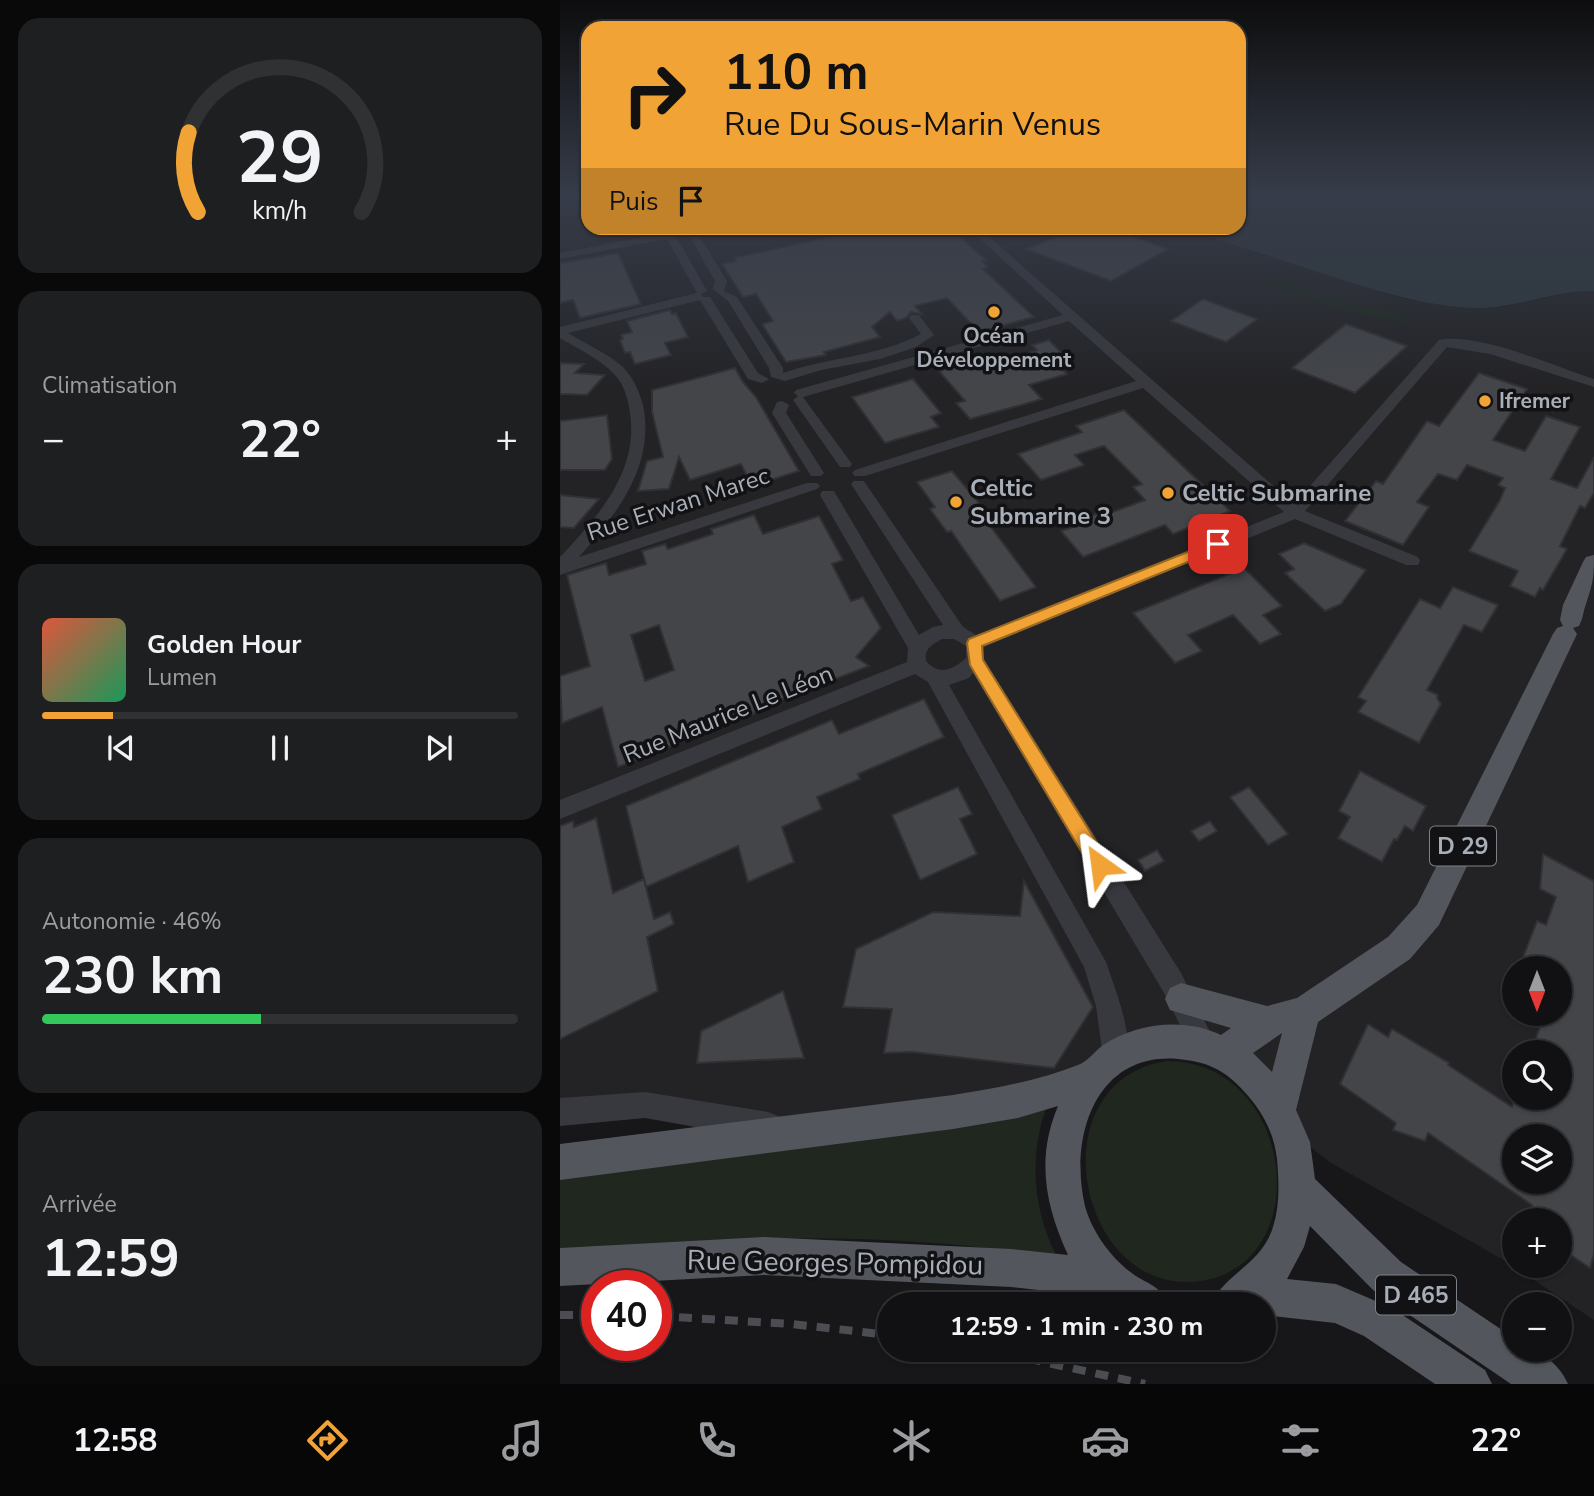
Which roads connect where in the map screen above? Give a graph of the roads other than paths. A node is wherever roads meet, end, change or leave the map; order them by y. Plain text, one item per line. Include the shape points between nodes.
1 (682, 259) edge
2 (708, 259) edge
3 (1007, 259) edge
4 (721, 291) junction
5 (701, 296) junction
6 (1071, 317) junction
7 (915, 318) dead end
8 (560, 332) edge
9 (1145, 383) junction
10 (1594, 383) edge
11 (790, 386) junction
12 (772, 392) junction
13 (845, 464) junction
14 (860, 478) junction
15 (819, 485) junction
16 (1295, 513) junction
17 (1412, 561) dead end
18 (1594, 562) edge
19 (560, 568) edge
20 (957, 632) junction
21 (975, 652) junction
22 (923, 663) junction
23 (560, 810) edge
24 (1181, 999) junction
25 (1304, 1012) junction
26 (1268, 1022) junction
27 (1214, 1050) junction
28 (1104, 1067) junction
29 (1279, 1109) junction
30 (560, 1112) edge
31 (804, 1132) junction
32 (560, 1162) edge
33 (1299, 1189) junction
34 (560, 1267) edge
35 (1110, 1279) junction
36 (1125, 1292) edge
37 (1247, 1292) edge
38 (1276, 1301) edge
39 (1471, 1384) edge
40 (1547, 1384) edge

1 - 5 street
2 - 4 street via 721,281
3 - 6 street
4 - 5 street
4 - 11 street via 733,300
5 - 8 street
5 - 12 street via 753,376
6 - 9 street
6 - 11 street
7 - 11 street via 928,335 910,347 799,371
8 - 19 street via 619,371 633,393 640,419 636,457 617,498
9 - 14 street
9 - 16 street
10 - 16 street via 1476,346 1443,343
11 - 12 street
11 - 12 street via 790,405
11 - 13 street
12 - 15 street
13 - 14 street
13 - 15 street via 829,466
14 - 15 street via 849,491
14 - 20 street
15 - 19 street, Rue Erwan Marec
15 - 22 street
16 - 17 street
16 - 21 street
18 - 25 main road, D 29 via 1568,627 1428,915 1399,947
20 - 21 street
20 - 22 street via 939,632 922,640
21 - 22 street via 964,673 945,678
21 - 24 street
22 - 23 street, Rue Maurice Le Léon
22 - 28 street via 1094,962 1110,1006
24 - 26 main road
24 - 27 street
25 - 26 main road, D 29
25 - 29 main road
26 - 27 main road, D 29
27 - 28 main road via 1170,1040 1151,1042
27 - 29 main road via 1259,1082
28 - 31 main road via 1018,1101
28 - 35 main road via 1079,1097 1069,1120 1062,1175 1076,1231
29 - 33 main road via 1293,1145
30 - 31 street via 645,1105
31 - 32 main road
33 - 37 main road via 1286,1248 1269,1274
33 - 40 main road, D 465 via 1387,1276
34 - 35 main road, Rue Georges Pompidou via 764,1256 1011,1268
35 - 36 main road
38 - 39 main road, D 465 via 1336,1304 1378,1322

